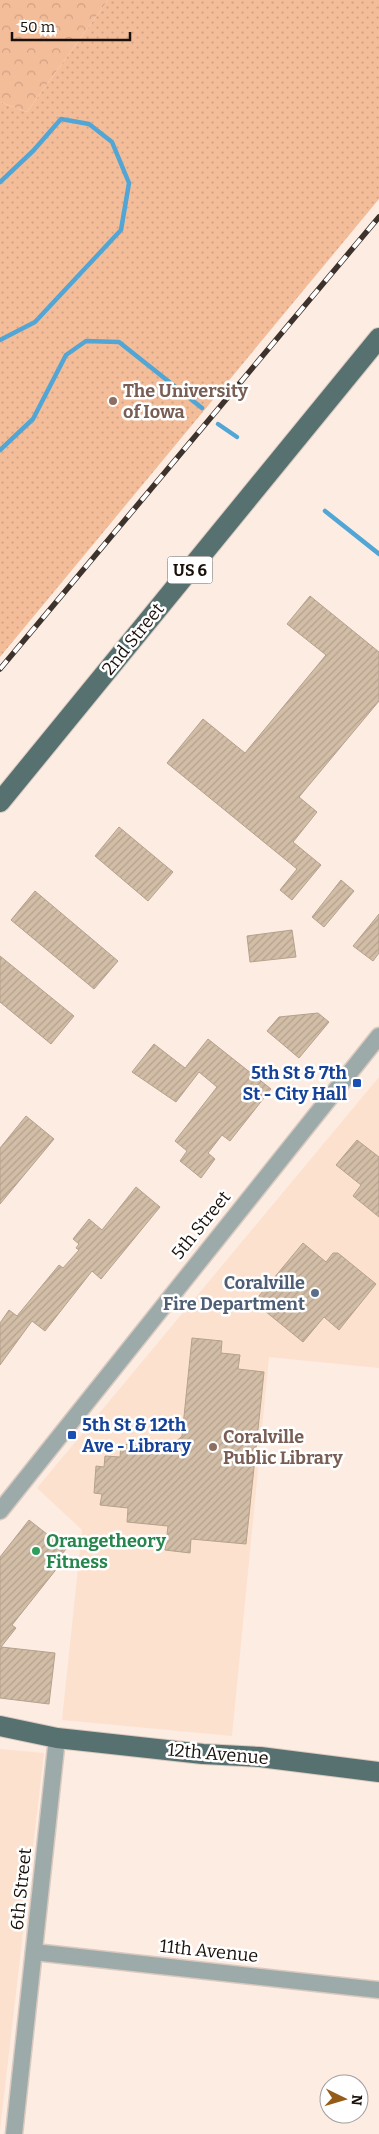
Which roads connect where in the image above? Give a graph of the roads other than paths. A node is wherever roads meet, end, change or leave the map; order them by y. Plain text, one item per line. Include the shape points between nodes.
1 (379, 338) edge
2 (0, 802) edge
3 (379, 1036) edge
4 (0, 1511) edge
5 (0, 1726) edge
6 (0, 1736) edge
7 (58, 1738) junction
8 (379, 1772) edge
9 (34, 1952) junction
10 (379, 1990) edge
11 (14, 2134) edge

1 - 2 main road, 2nd Street / US 6
3 - 4 street, 5th Street
5 - 7 main road, 12th Avenue
6 - 7 main road, 12th Avenue
7 - 8 main road, 12th Avenue
7 - 9 street, 6th Street
9 - 10 street, 11th Avenue
9 - 11 street, 6th Street

